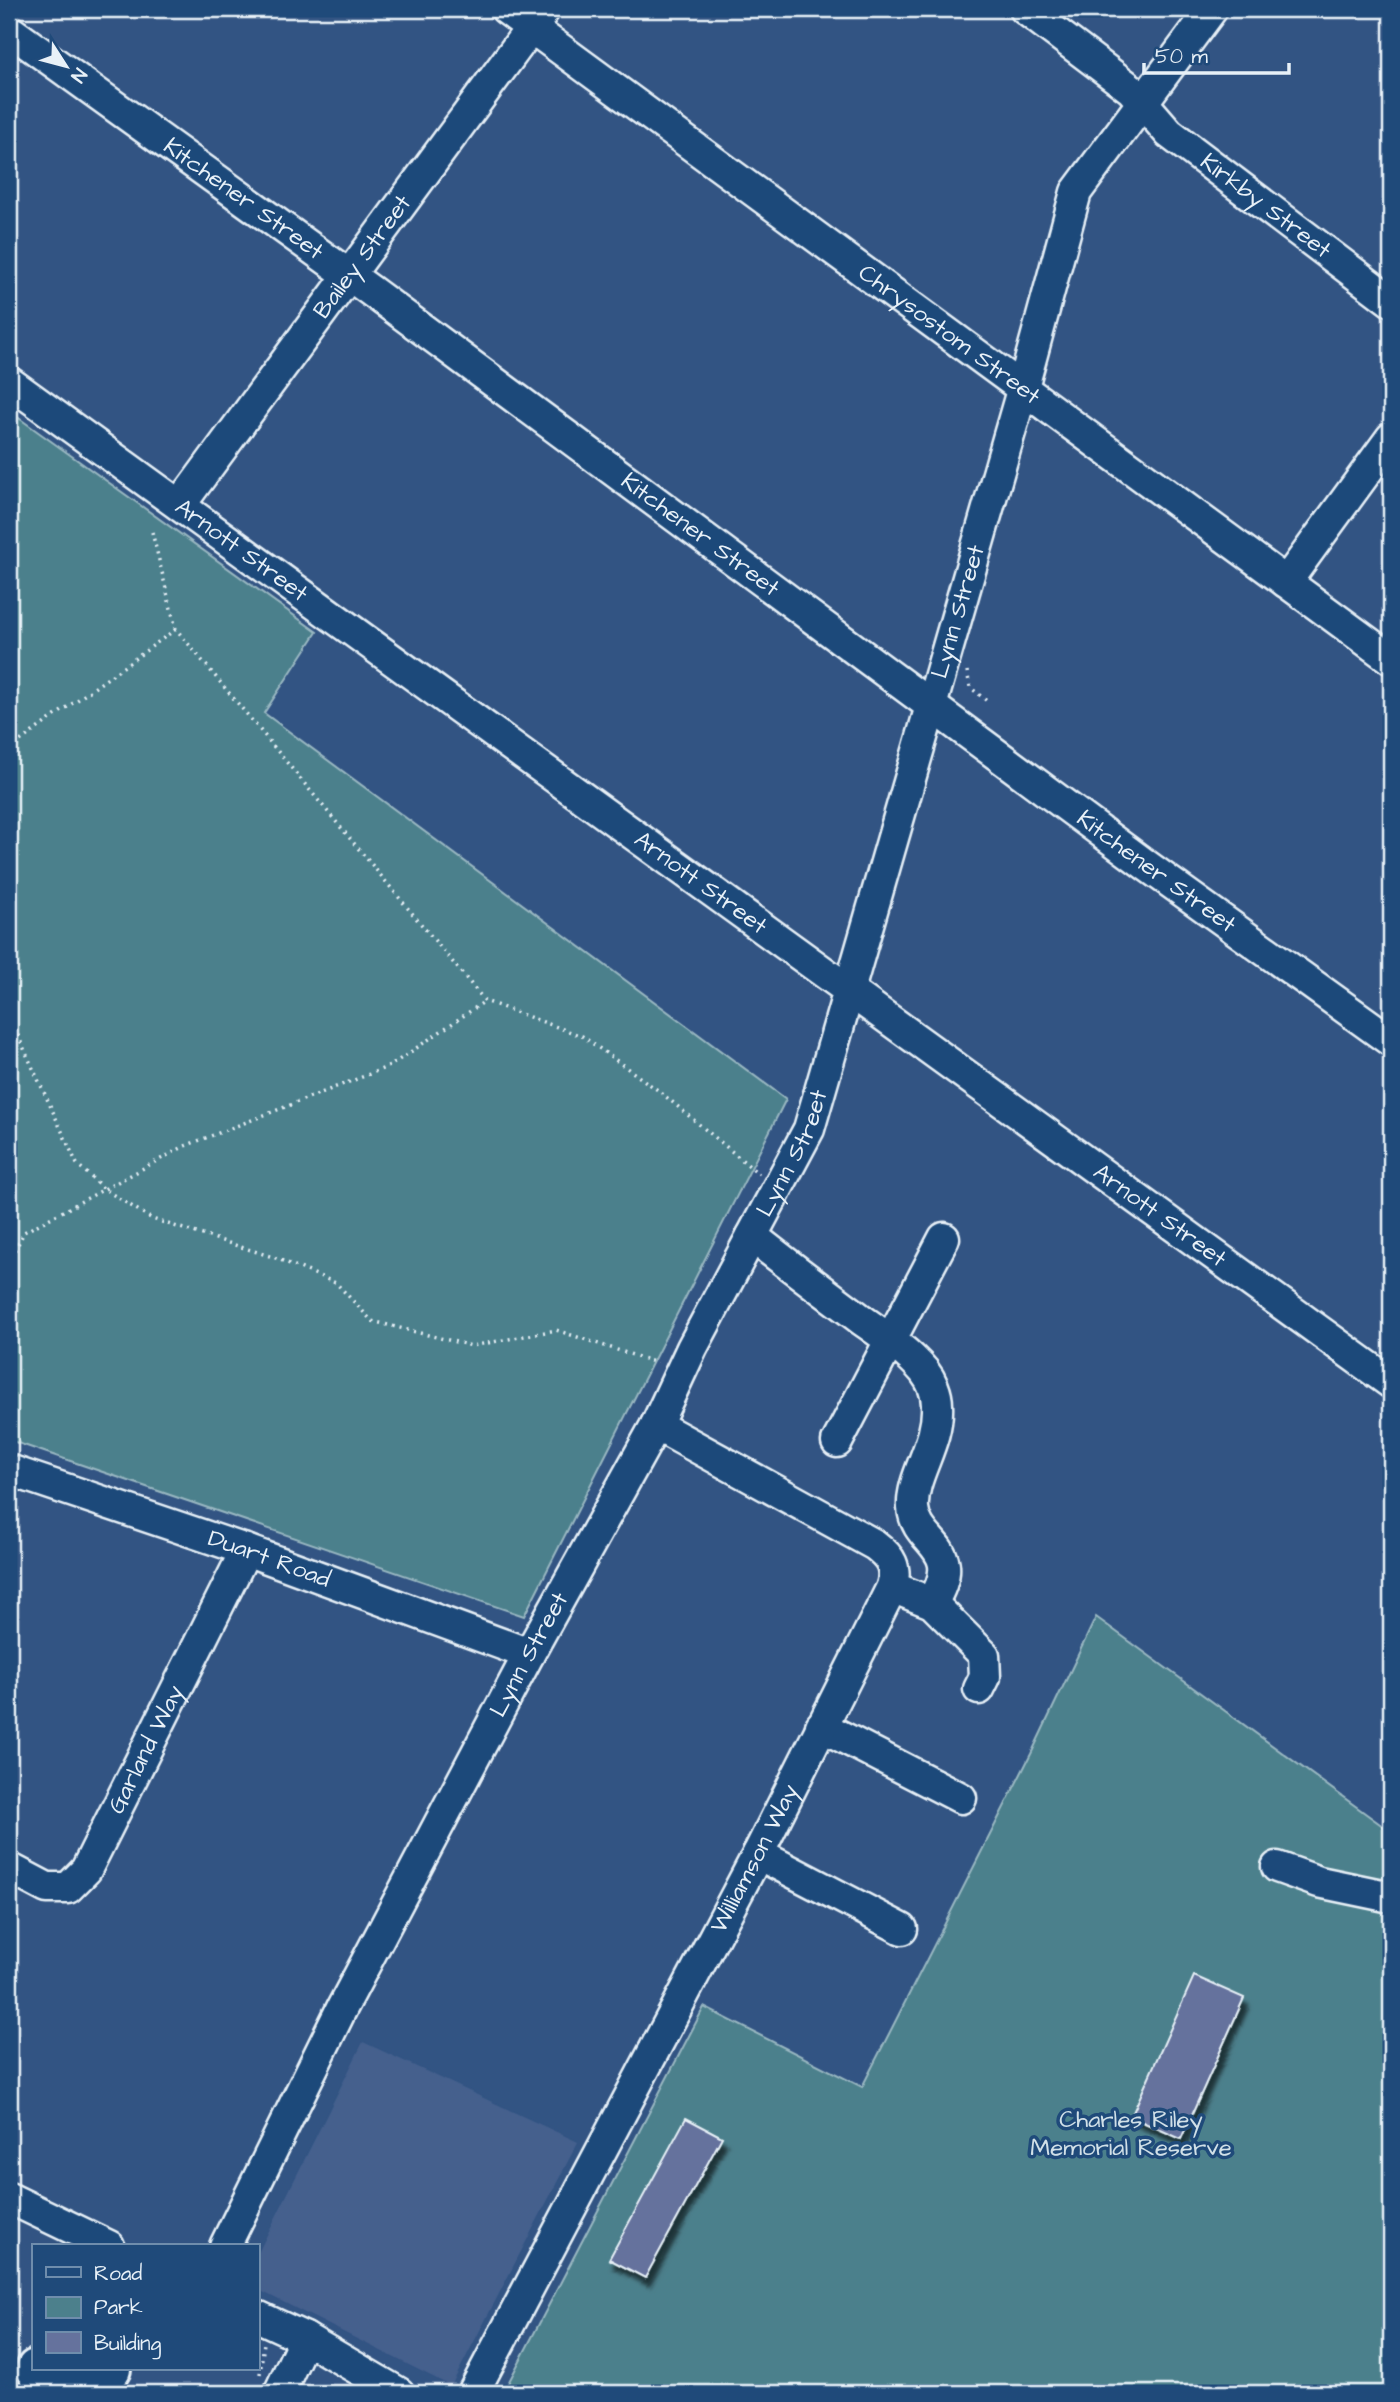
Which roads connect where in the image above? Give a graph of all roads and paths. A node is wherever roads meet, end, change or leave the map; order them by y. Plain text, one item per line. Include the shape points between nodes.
1 (506, 9) edge
2 (1025, 9) edge
3 (1212, 9) edge
4 (9, 10) edge
5 (538, 18) edge
6 (9, 30) edge
7 (1143, 103) junction
8 (354, 269) junction
9 (1391, 301) edge
10 (9, 382) edge
11 (1023, 387) junction
12 (1391, 438) edge
13 (180, 505) junction
14 (152, 532) dead end
15 (1286, 582) junction
16 (176, 629) junction
17 (1391, 659) edge
18 (966, 666) dead end
19 (933, 696) junction
20 (988, 702) dead end
21 (9, 748) edge
22 (850, 992) junction
23 (485, 1001) junction
24 (9, 1016) edge
25 (1391, 1021) edge
26 (1391, 1041) edge
27 (778, 1187) junction
28 (104, 1189) junction
29 (752, 1236) junction
30 (944, 1238) dead end
31 (9, 1263) edge
32 (891, 1341) junction
33 (681, 1371) junction
34 (1391, 1383) edge
35 (656, 1425) junction
36 (837, 1442) dead end
37 (9, 1470) edge
38 (246, 1550) junction
39 (892, 1587) junction
40 (932, 1603) junction
41 (528, 1654) junction
42 (979, 1689) dead end
43 (821, 1727) junction
44 (961, 1798) dead end
45 (758, 1854) junction
46 (1277, 1867) dead end
47 (9, 1868) edge
48 (1391, 1897) edge
49 (902, 1929) dead end
50 (9, 2198) edge
51 (105, 2244) edge
52 (226, 2244) edge
53 (259, 2317) edge
54 (305, 2338) junction
55 (9, 2355) edge
56 (32, 2366) edge
57 (39, 2370) edge
58 (109, 2370) edge
59 (279, 2393) edge
60 (399, 2393) edge
61 (472, 2393) edge

1 - 5 street, Chrysostom Street
2 - 7 street, Kirkby Street
3 - 7 street, Lynn Street
4 - 8 street, Kitchener Street
5 - 8 street, Bailey Street
5 - 11 street, Chrysostom Street
6 - 8 street, Kitchener Street
7 - 9 street, Kirkby Street via 1169,133
7 - 11 street, Lynn Street via 1076,192
8 - 13 street, Bailey Street
8 - 19 street, Kitchener Street
10 - 13 street, Arnott Street
11 - 15 street, Chrysostom Street
11 - 19 street, Lynn Street
12 - 15 street
13 - 22 street, Arnott Street
14 - 16 path
15 - 17 street, Chrysostom Street
16 - 21 path
16 - 23 path
18 - 20 path via 970,687
19 - 22 street, Lynn Street
19 - 25 street, Kitchener Street
19 - 26 street, Kitchener Street via 1197,902
22 - 27 street, Lynn Street via 808,1129
22 - 34 street, Arnott Street
23 - 27 path via 582,1036
23 - 28 path via 390,1066 186,1146
24 - 28 path via 77,1164
27 - 29 street, Lynn Street
28 - 31 path via 24,1232
28 - 33 path via 152,1219 273,1257 336,1283 372,1321 472,1346 556,1330
29 - 32 street
29 - 33 street, Lynn Street
30 - 32 street
32 - 36 street
32 - 40 street via 923,1370 937,1401 934,1440 913,1509 942,1558 944,1574
33 - 35 street, Lynn Street
35 - 39 street via 875,1545 893,1563
35 - 41 street, Lynn Street
37 - 38 street, Duart Road
38 - 41 street, Duart Road
38 - 47 street, Garland Way via 86,1870 68,1888 47,1888
39 - 40 street
39 - 43 street, Williamson Way
40 - 42 street via 984,1655 985,1678
41 - 52 street, Lynn Street via 342,2008
43 - 44 street
43 - 45 street, Williamson Way
45 - 49 street
45 - 61 street, Williamson Way
46 - 48 street via 1318,1882
50 - 51 street
53 - 54 street
54 - 59 street
54 - 60 street
55 - 56 highway
57 - 58 highway via 56,2379 88,2382

